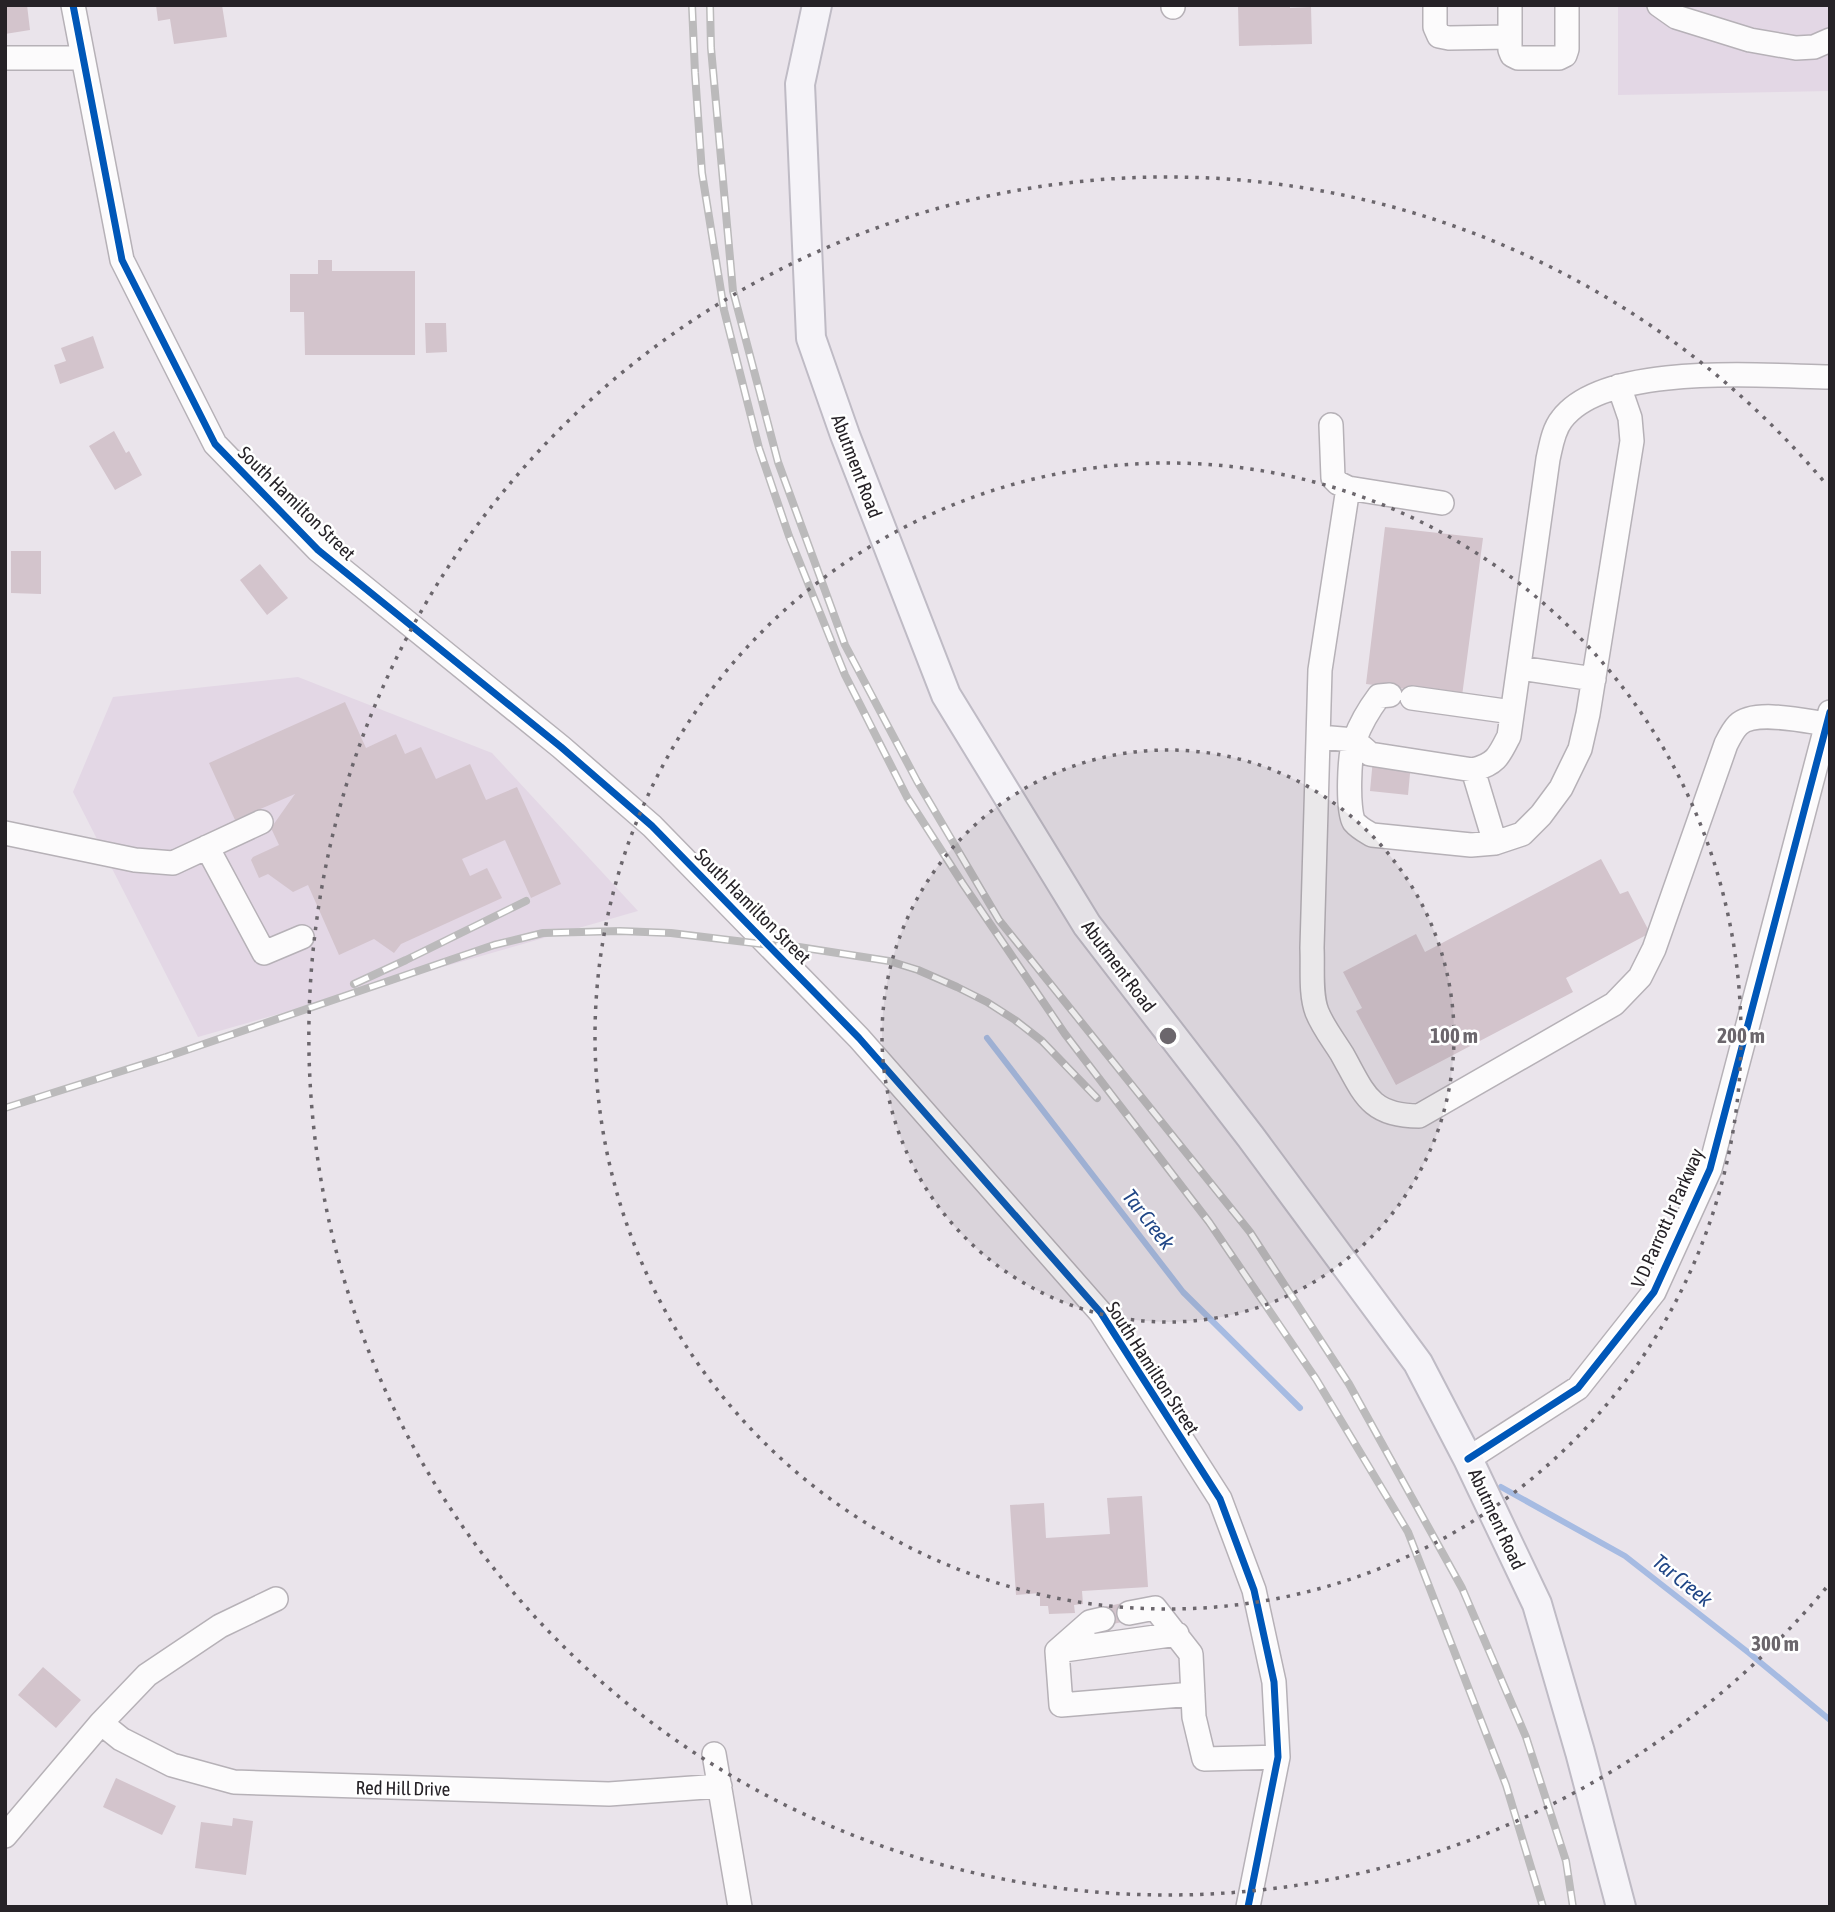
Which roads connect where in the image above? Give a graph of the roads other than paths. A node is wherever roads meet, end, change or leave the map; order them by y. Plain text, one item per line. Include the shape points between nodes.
1 (73, 5) edge
2 (817, 5) edge
3 (1435, 5) edge
4 (1510, 5) edge
5 (1567, 5) edge
6 (1659, 5) edge
7 (1510, 37) junction
8 (1830, 40) edge
9 (5, 58) edge
10 (83, 58) junction
11 (1830, 377) edge
12 (1619, 386) junction
13 (1331, 425) dead end
14 (1348, 488) junction
15 (1442, 503) dead end
16 (1519, 668) junction
17 (1594, 679) junction
18 (1513, 712) junction
19 (1828, 718) edge
20 (1319, 737) junction
21 (1354, 740) junction
22 (1473, 770) junction
23 (261, 822) dead end
24 (5, 833) edge
25 (1495, 843) junction
26 (207, 847) junction
27 (302, 937) dead end
28 (1468, 1459) junction
29 (276, 1598) dead end
30 (1129, 1613) dead end
31 (1103, 1619) dead end
32 (1177, 1634) junction
33 (1057, 1651) junction
34 (1193, 1694) junction
35 (101, 1723) junction
36 (714, 1754) dead end
37 (1278, 1757) junction
38 (720, 1786) junction
39 (5, 1836) edge
40 (740, 1907) edge
41 (1248, 1907) edge
42 (1621, 1907) edge

1 - 10 street, South Hamilton Street
2 - 28 main road, Abutment Road via 800,84 811,338 946,695 1087,925 1418,1363
3 - 7 street via 1438,36
4 - 7 street
5 - 7 street via 1565,55 1518,58 1510,50
6 - 8 street via 1676,17 1750,40 1796,48
9 - 10 street
10 - 37 street, South Hamilton Street via 122,260 215,444 318,550 652,826 859,1038 1101,1313 1220,1499 1254,1590 1274,1682
11 - 12 street via 1680,376
12 - 16 street via 1575,407 1561,419 1554,434
12 - 17 street via 1632,441
13 - 14 street via 1333,478
14 - 15 street
14 - 20 street via 1320,670
16 - 17 street
16 - 18 street
17 - 25 street via 1580,750 1561,788 1522,834
18 - 21 street via 1379,696
18 - 22 street via 1509,736 1497,759
19 - 20 street via 1763,717 1737,726 1726,744 1640,977 1614,1004 1419,1116 1386,1112 1367,1100 1316,1011 1312,948
19 - 28 street, V D Parrott Jr Parkway via 1710,1169 1654,1292 1578,1388
20 - 21 street
21 - 22 street via 1370,754
21 - 25 street via 1350,803 1352,818 1363,831 1471,845
22 - 25 street
23 - 26 street
24 - 26 street via 135,860 173,863
26 - 27 street via 264,953
28 - 42 main road, Abutment Road via 1537,1604
29 - 35 street via 220,1626 147,1675
30 - 32 street via 1155,1608
31 - 33 street via 1090,1622
32 - 33 street
32 - 34 street via 1191,1654
33 - 34 street via 1060,1705
34 - 37 street via 1204,1759
35 - 38 street, Red Hill Drive via 121,1739 172,1765 234,1782 609,1794
35 - 39 street
36 - 38 street
37 - 41 street, South Hamilton Street
38 - 40 street

